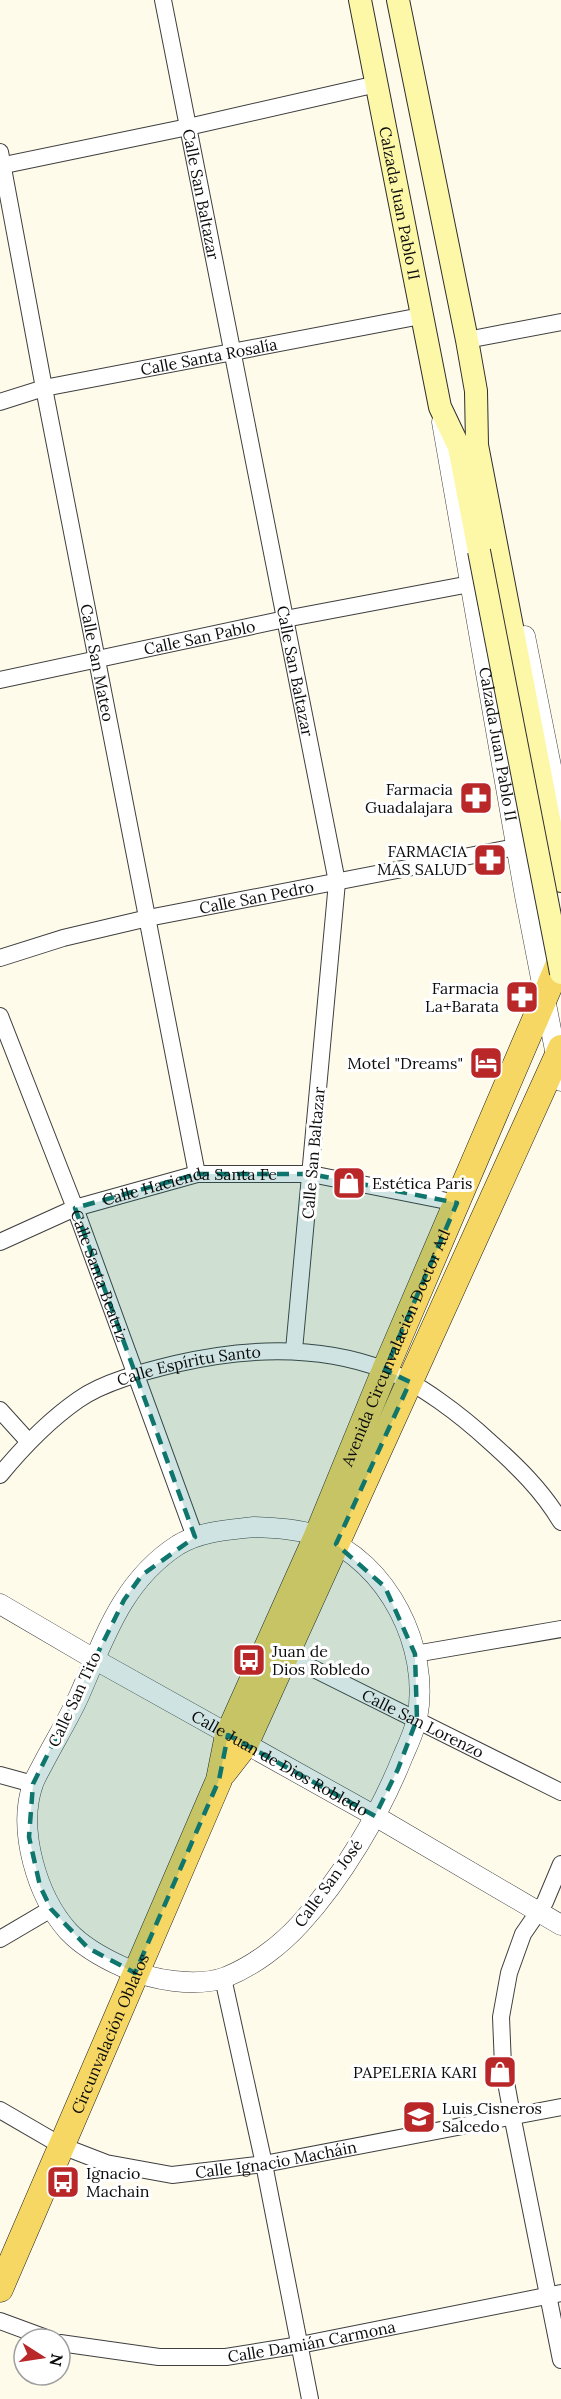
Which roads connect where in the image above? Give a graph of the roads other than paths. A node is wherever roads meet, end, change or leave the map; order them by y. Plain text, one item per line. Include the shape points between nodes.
1 (163, 0) edge
2 (360, 0) edge
3 (398, 0) edge
4 (377, 84) junction
5 (188, 127) junction
6 (1, 161) edge
7 (421, 316) junction
8 (561, 322) edge
9 (467, 340) junction
10 (233, 352) junction
11 (44, 388) junction
12 (476, 390) junction
13 (0, 402) edge
14 (440, 407) junction
15 (488, 549) junction
16 (470, 584) junction
17 (285, 619) junction
18 (97, 659) junction
19 (0, 680) edge
20 (561, 816) edge
21 (516, 848) junction
22 (561, 881) edge
23 (337, 882) junction
24 (525, 896) junction
25 (561, 897) edge
26 (148, 918) junction
27 (0, 958) edge
28 (561, 959) edge
29 (561, 973) edge
30 (544, 996) junction
31 (0, 1016) edge
32 (559, 1063) edge
33 (197, 1174) junction
34 (311, 1174) junction
35 (457, 1203) junction
36 (75, 1208) junction
37 (0, 1242) edge
38 (294, 1350) junction
39 (386, 1370) junction
40 (135, 1373) junction
41 (410, 1382) junction
42 (0, 1410) edge
43 (28, 1441) junction
44 (0, 1475) edge
45 (561, 1522) edge
46 (195, 1537) junction
47 (327, 1540) junction
48 (0, 1604) edge
49 (561, 1629) edge
50 (415, 1654) junction
51 (286, 1655) junction
52 (94, 1659) junction
53 (417, 1719) junction
54 (237, 1740) junction
55 (0, 1775) edge
56 (33, 1784) junction
57 (561, 1792) edge
58 (375, 1816) junction
59 (561, 1864) edge
60 (51, 1909) junction
61 (538, 1912) junction
62 (561, 1925) edge
63 (0, 1939) edge
64 (135, 1973) junction
65 (223, 1978) junction
66 (561, 2107) edge
67 (0, 2110) edge
68 (512, 2115) junction
69 (62, 2146) junction
70 (264, 2164) junction
71 (0, 2289) edge
72 (555, 2294) edge
73 (0, 2321) edge
74 (16, 2327) edge
75 (72, 2345) edge
76 (300, 2345) junction
77 (561, 2360) edge
78 (310, 2399) edge

1 - 5 street, Calle San Baltazar
2 - 4 main road, Calzada Juan Pablo II
3 - 9 main road, Calzada Juan Pablo II
4 - 5 street
4 - 7 main road, Calzada Juan Pablo II
5 - 6 street
5 - 10 street, Calle San Baltazar
6 - 11 street, Calle San Mateo
7 - 10 street, Calle Santa Rosalía
7 - 14 main road, Calzada Juan Pablo II
8 - 9 street
9 - 12 main road, Calzada Juan Pablo II
10 - 11 street, Calle Santa Rosalía
10 - 17 street, Calle San Baltazar
11 - 13 street, Calle Santa Rosalía
11 - 18 street, Calle San Mateo
12 - 15 main road, Calzada Juan Pablo II via 477,445
12 - 20 street, Calzada Juan Pablo II
14 - 15 main road, Calzada Juan Pablo II via 459,447
14 - 16 street, Calzada Juan Pablo II
15 - 22 main road, Calzada Juan Pablo II
15 - 29 main road, Calzada Juan Pablo II, bridge
16 - 17 street, Calle San Pablo
16 - 21 street, Calzada Juan Pablo II
17 - 18 street, Calle San Pablo
17 - 23 street, Calle San Baltazar
18 - 19 street, Calle San Pablo
18 - 26 street, Calle San Mateo
21 - 23 street, Calle San Pedro
21 - 24 street, Calzada Juan Pablo II
23 - 26 street, Calle San Pedro
23 - 34 street, Calle San Baltazar
24 - 25 street via 544,903
24 - 30 street, Calzada Juan Pablo II
26 - 27 street, Calle San Pedro
26 - 33 street, Calle San Mateo
28 - 30 main road, Avenida Circunvalación Doctor Atl
30 - 32 street, Calzada Juan Pablo II
30 - 35 main road, Avenida Circunvalación Doctor Atl
31 - 36 street, Calle Santa Beatriz
32 - 41 main road, Avenida Circunvalación Doctor Atl
33 - 34 street, Calle Hacienda Santa Fe
33 - 36 street, Calle Hacienda Santa Fe
34 - 35 street, Calle Hacienda Santa Fe
34 - 38 street, Calle San Baltazar
35 - 39 main road, Avenida Circunvalación Doctor Atl
36 - 37 street, Calle Hacienda Santa Fe
36 - 40 street, Calle Santa Beatriz
38 - 39 street, Calle Espíritu Santo via 344,1357
38 - 40 street, Calle Espíritu Santo via 218,1354
39 - 41 street, Calle Espíritu Santo
39 - 47 main road, Avenida Circunvalación Doctor Atl
40 - 43 street, Calle Espíritu Santo via 80,1399
40 - 46 street, Calle Santa Beatriz
41 - 45 street, Calle Espíritu Santo via 472,1425 523,1471
41 - 47 main road, Avenida Circunvalación Doctor Atl
42 - 43 street
43 - 44 street, Calle Espíritu Santo
46 - 47 street, Calle San Tito via 254,1527 290,1529
46 - 52 street, Calle San Tito via 177,1546 142,1575 107,1628
47 - 50 street, Calle San José via 367,1567 385,1587 408,1630
47 - 51 main road, Avenida Circunvalación Doctor Atl
47 - 54 main road, Avenida Circunvalación Doctor Atl
48 - 52 street, Calle Juan de Dios Robledo
49 - 50 street
50 - 53 street, Calle San José
51 - 53 street, Calle San Lorenzo
51 - 54 main road, Avenida Circunvalación Doctor Atl
52 - 54 street, Calle Juan de Dios Robledo
52 - 56 street, Calle San Tito
53 - 57 street, Calle San Lorenzo
53 - 58 street, Calle San José
54 - 58 street, Calle Juan de Dios Robledo
54 - 64 main road, Circunvalación Oblatos
55 - 56 street
56 - 60 street, Calle San Tito via 29,1818 32,1861
58 - 61 street, Calle Juan de Dios Robledo
58 - 65 street, Calle San José via 300,1924 259,1959
59 - 61 street
60 - 63 street
60 - 64 street, Calle San Tito via 88,1948
61 - 62 street, Calle Juan de Dios Robledo
61 - 68 street via 513,1963 501,2017 503,2066
64 - 65 street, Calle San José via 181,1981
64 - 69 main road, Circunvalación Oblatos
65 - 70 street
66 - 68 street, Calle Ignacio Macháin
67 - 69 street, Calle Ignacio Macháin
68 - 70 street, Calle Ignacio Macháin
68 - 72 street
69 - 70 street, Calle Ignacio Macháin via 106,2163 172,2175
69 - 71 main road, Circunvalación Oblatos
70 - 76 street
72 - 76 street, Calle Damián Carmona
72 - 77 street
73 - 74 street
75 - 76 street, Calle Damián Carmona via 159,2357 226,2357
76 - 78 street

